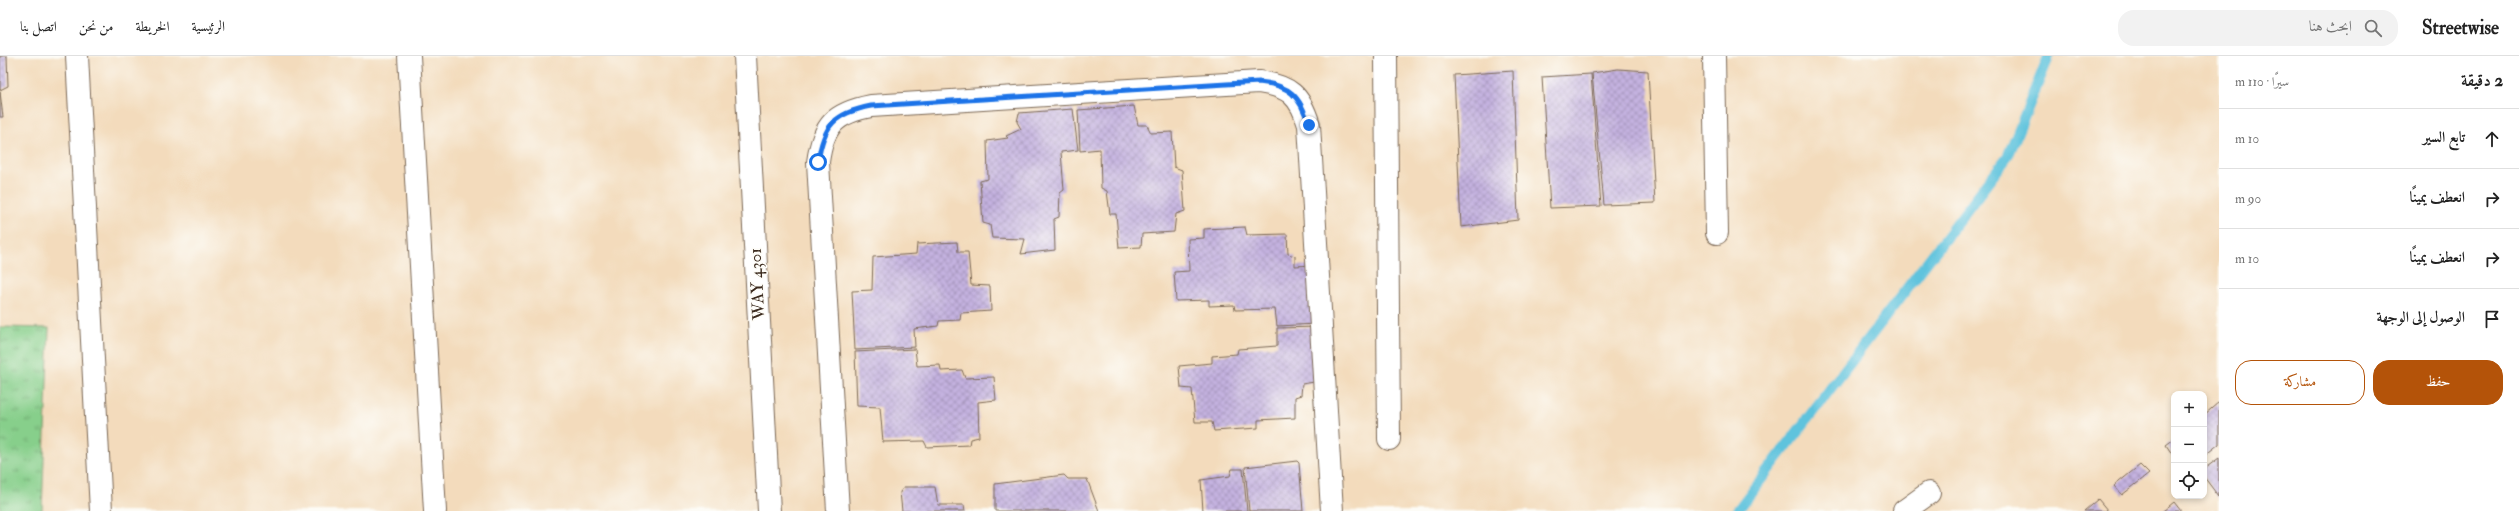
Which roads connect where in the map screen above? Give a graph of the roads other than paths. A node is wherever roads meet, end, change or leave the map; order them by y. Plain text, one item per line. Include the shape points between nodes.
1 (77, 56) edge
2 (409, 56) edge
3 (745, 56) edge
4 (1386, 56) edge
5 (1714, 56) edge
6 (1718, 233) dead end
7 (1389, 438) dead end
8 (1929, 493) dead end
9 (101, 511) edge
10 (435, 511) edge
11 (769, 511) edge
12 (838, 511) edge
13 (1332, 511) edge
14 (1904, 511) edge

1 - 9 street
2 - 10 street
3 - 11 street, WAY 4301
4 - 7 street
5 - 6 street
8 - 14 street
12 - 13 street via 818,162 821,140 832,122 850,110 871,106 1259,82 1277,84 1293,93 1304,107 1309,125

